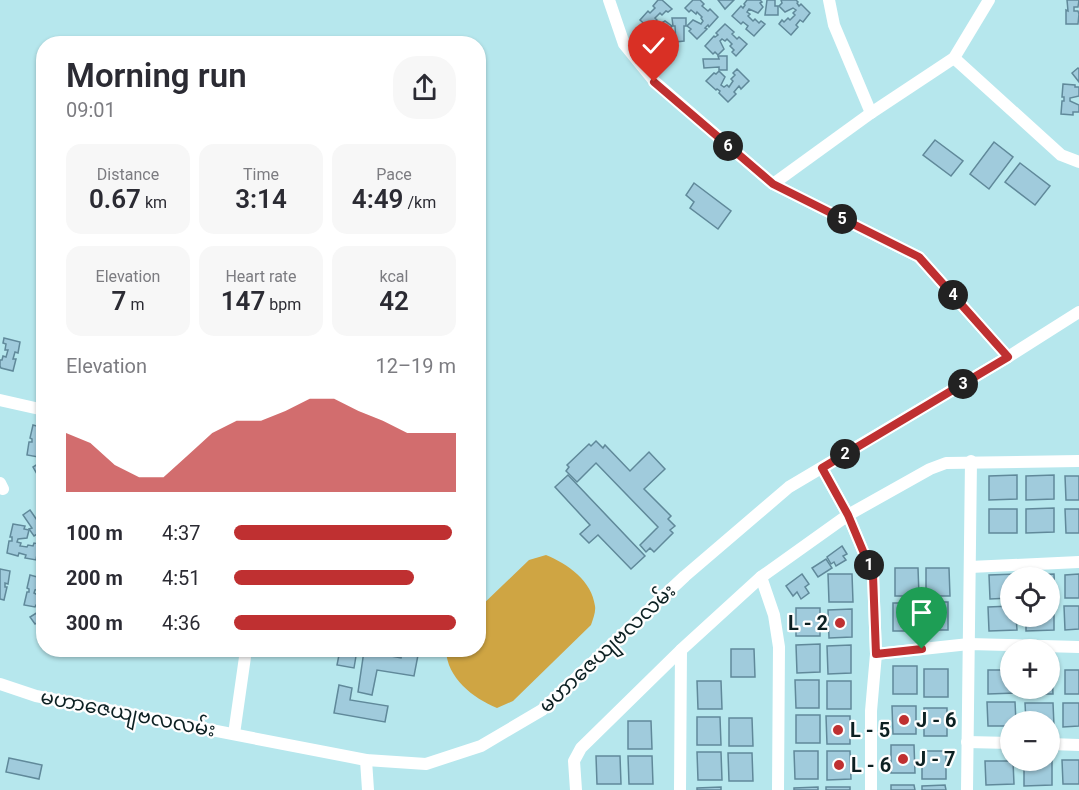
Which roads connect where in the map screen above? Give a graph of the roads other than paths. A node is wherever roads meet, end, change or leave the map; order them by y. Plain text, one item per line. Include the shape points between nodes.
1 (609, 0) edge
2 (829, 0) edge
3 (989, 0) edge
4 (954, 58) junction
5 (871, 113) junction
6 (1079, 162) edge
7 (773, 184) junction
8 (1079, 312) edge
9 (1008, 357) junction
10 (0, 400) edge
11 (36, 408) edge
12 (1079, 460) edge
13 (971, 461) junction
14 (822, 468) junction
15 (848, 515) junction
16 (1079, 562) edge
17 (970, 567) junction
18 (761, 577) junction
19 (969, 644) junction
20 (1079, 647) edge
21 (681, 650) junction
22 (876, 654) junction
23 (245, 657) edge
24 (0, 684) edge
25 (234, 734) junction
26 (968, 742) junction
27 (1000, 743) edge
28 (1060, 744) edge
29 (1079, 745) edge
30 (366, 760) junction
31 (368, 790) edge
32 (576, 790) edge
33 (680, 790) edge
34 (778, 790) edge
35 (871, 790) edge
36 (967, 790) edge

1 - 7 street via 624,45 654,82
2 - 5 street via 834,25
3 - 4 street
4 - 5 street
4 - 6 street via 1061,155
5 - 7 street
7 - 9 street via 919,257
8 - 9 street, မဟာဇေယျဗလလမ်း
9 - 14 street, မဟာဇေယျဗလလမ်း
10 - 11 street
12 - 13 street
13 - 15 street via 930,468
13 - 17 street
14 - 15 street
14 - 30 street, မဟာဇေယျဗလလမ်း via 789,487 685,576 543,710 481,746 426,764
15 - 18 street
15 - 22 street via 873,575
16 - 17 street
17 - 19 street
18 - 21 street
18 - 34 street via 774,615 779,647
19 - 20 street
19 - 22 street
19 - 26 street
21 - 32 street via 578,751 574,761
21 - 33 street
22 - 35 street
23 - 25 street
24 - 25 street, မဟာဇေယျဗလလမ်း via 36,696
25 - 30 street, မဟာဇေယျဗလလမ်း
26 - 27 street
26 - 36 street
28 - 29 street
30 - 31 street

